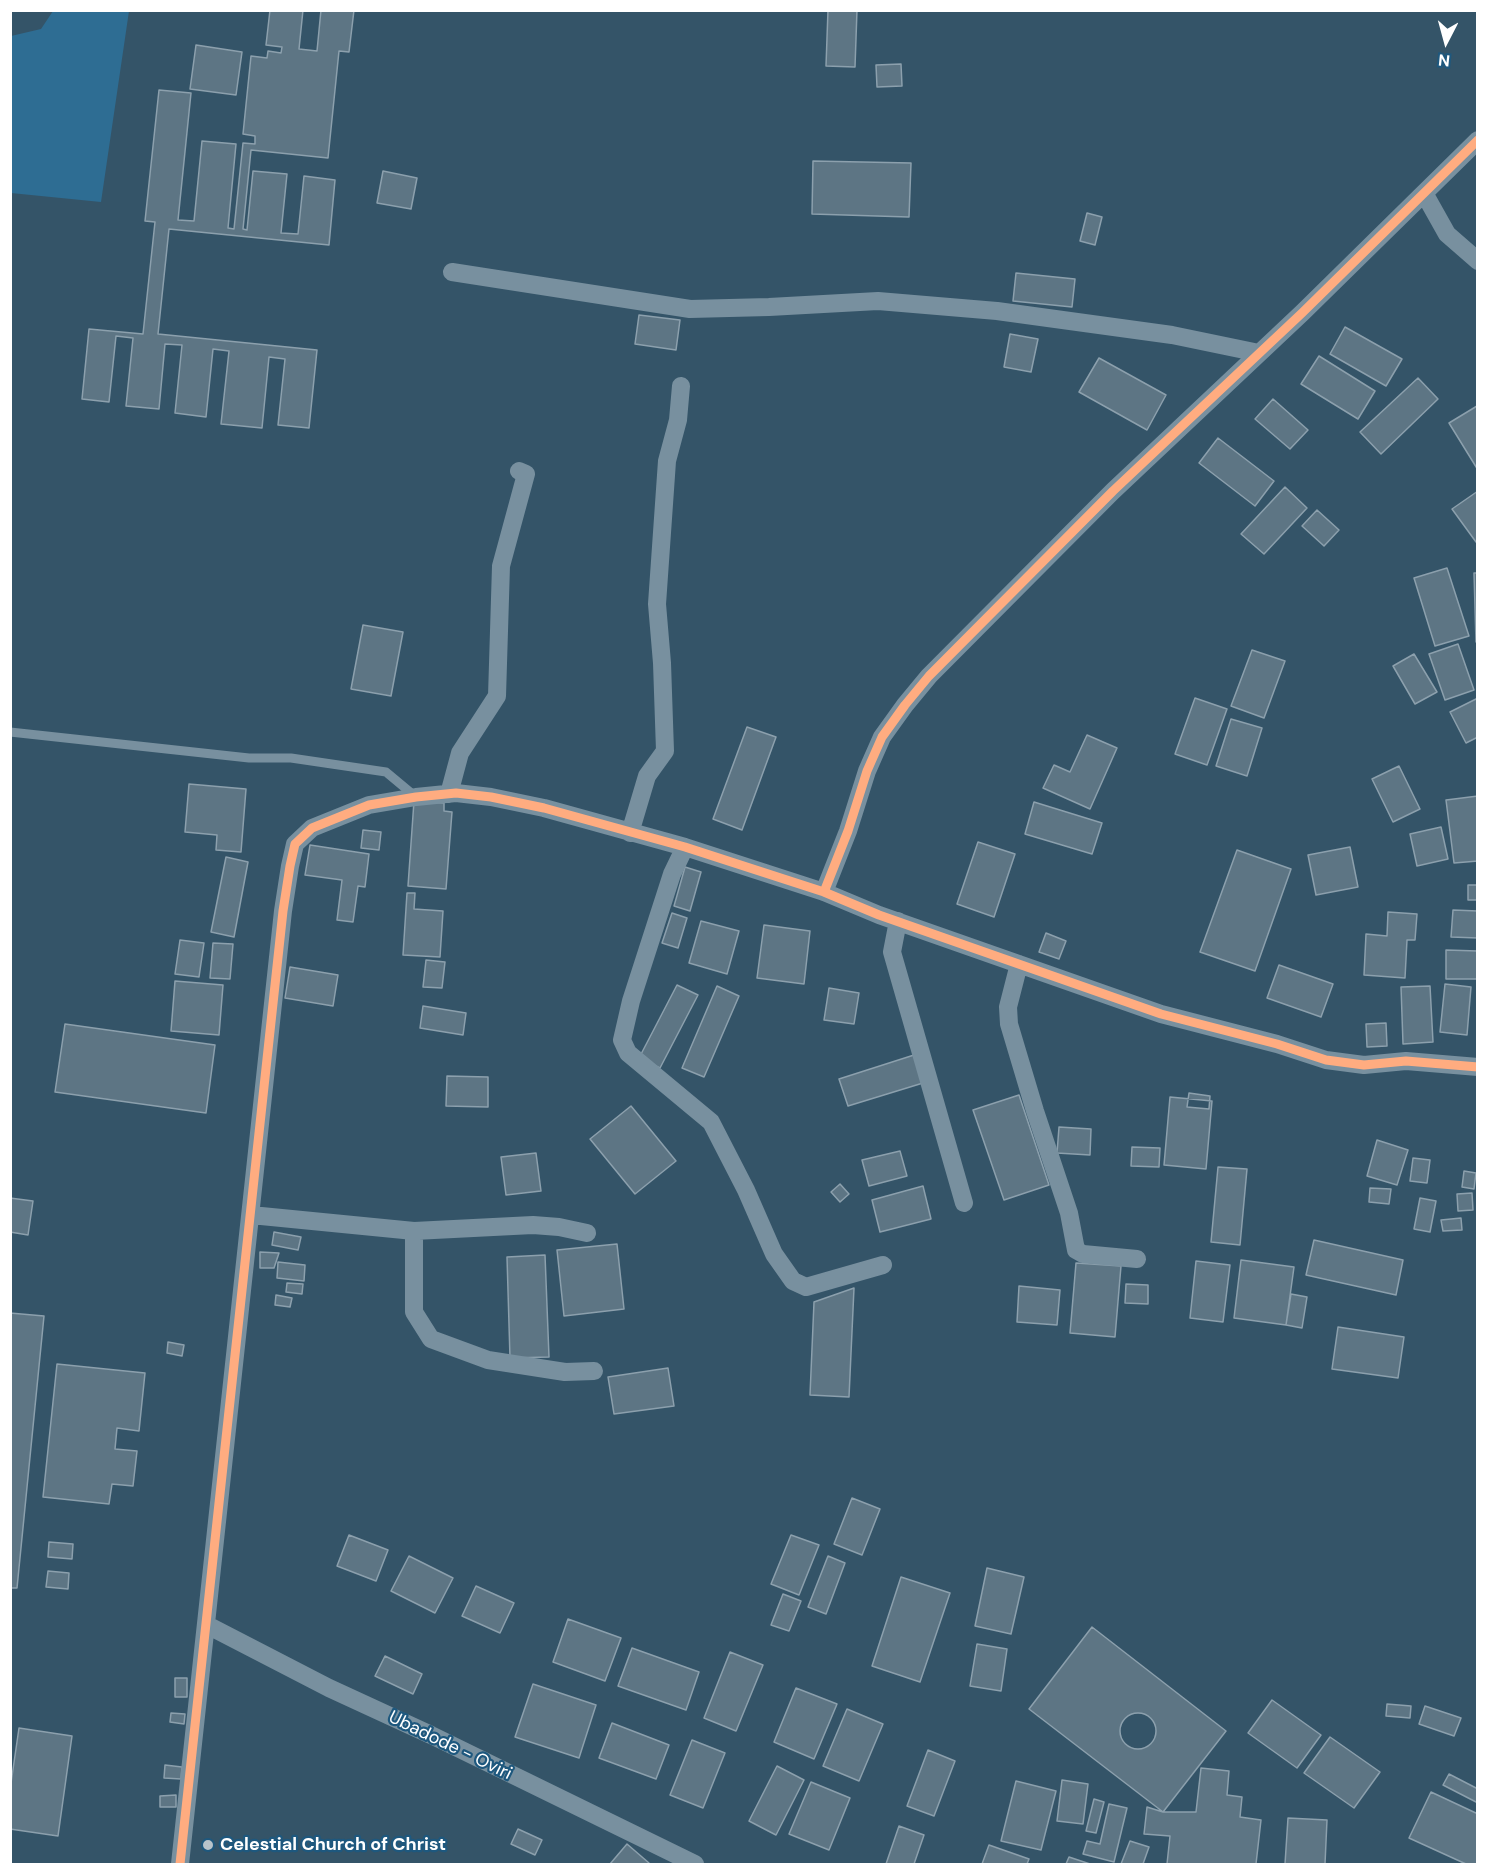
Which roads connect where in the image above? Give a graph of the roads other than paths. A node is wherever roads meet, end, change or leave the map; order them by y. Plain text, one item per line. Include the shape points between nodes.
1 (1478, 140) edge
2 (1424, 193) junction
3 (1478, 261) edge
4 (452, 272) dead end
5 (1259, 353) junction
6 (681, 386) dead end
7 (519, 471) dead end
8 (10, 732) edge
9 (449, 794) junction
10 (416, 796) junction
11 (630, 833) junction
12 (685, 847) junction
13 (824, 892) junction
14 (898, 921) junction
15 (1019, 964) junction
16 (1478, 1067) edge
17 (964, 1203) dead end
18 (250, 1215) junction
19 (414, 1231) junction
20 (587, 1233) dead end
21 (1137, 1259) dead end
22 (883, 1265) dead end
23 (594, 1371) dead end
24 (207, 1625) junction
25 (180, 1864) edge
26 (695, 1864) edge

1 - 2 street
2 - 3 street via 1447,234
2 - 5 street
4 - 5 street via 690,309 878,301 998,311 1172,335
5 - 13 street via 1113,491 929,676 905,705 882,737 867,771
6 - 11 street via 678,420 667,461 657,604 665,751 647,776
7 - 9 street via 526,474 501,566 497,696 460,753
8 - 10 lane via 249,758 291,758 386,772
9 - 10 street
9 - 11 street via 491,797 543,808
10 - 18 street via 369,805 341,816 312,828 295,844 283,911
11 - 12 street
12 - 13 street
12 - 22 street via 672,874 631,1001 622,1040 628,1053 711,1122 774,1254 793,1281 806,1287
13 - 14 street
14 - 15 street
14 - 17 street via 892,952
15 - 16 street via 1161,1014 1326,1060 1364,1065 1406,1061
15 - 21 street via 1008,1007 1009,1024 1069,1213 1076,1251
18 - 19 street
18 - 24 street
19 - 20 street via 533,1225
19 - 23 street via 414,1312 431,1339 488,1360 565,1372
24 - 25 street
24 - 26 street, Ubadode - Oviri

